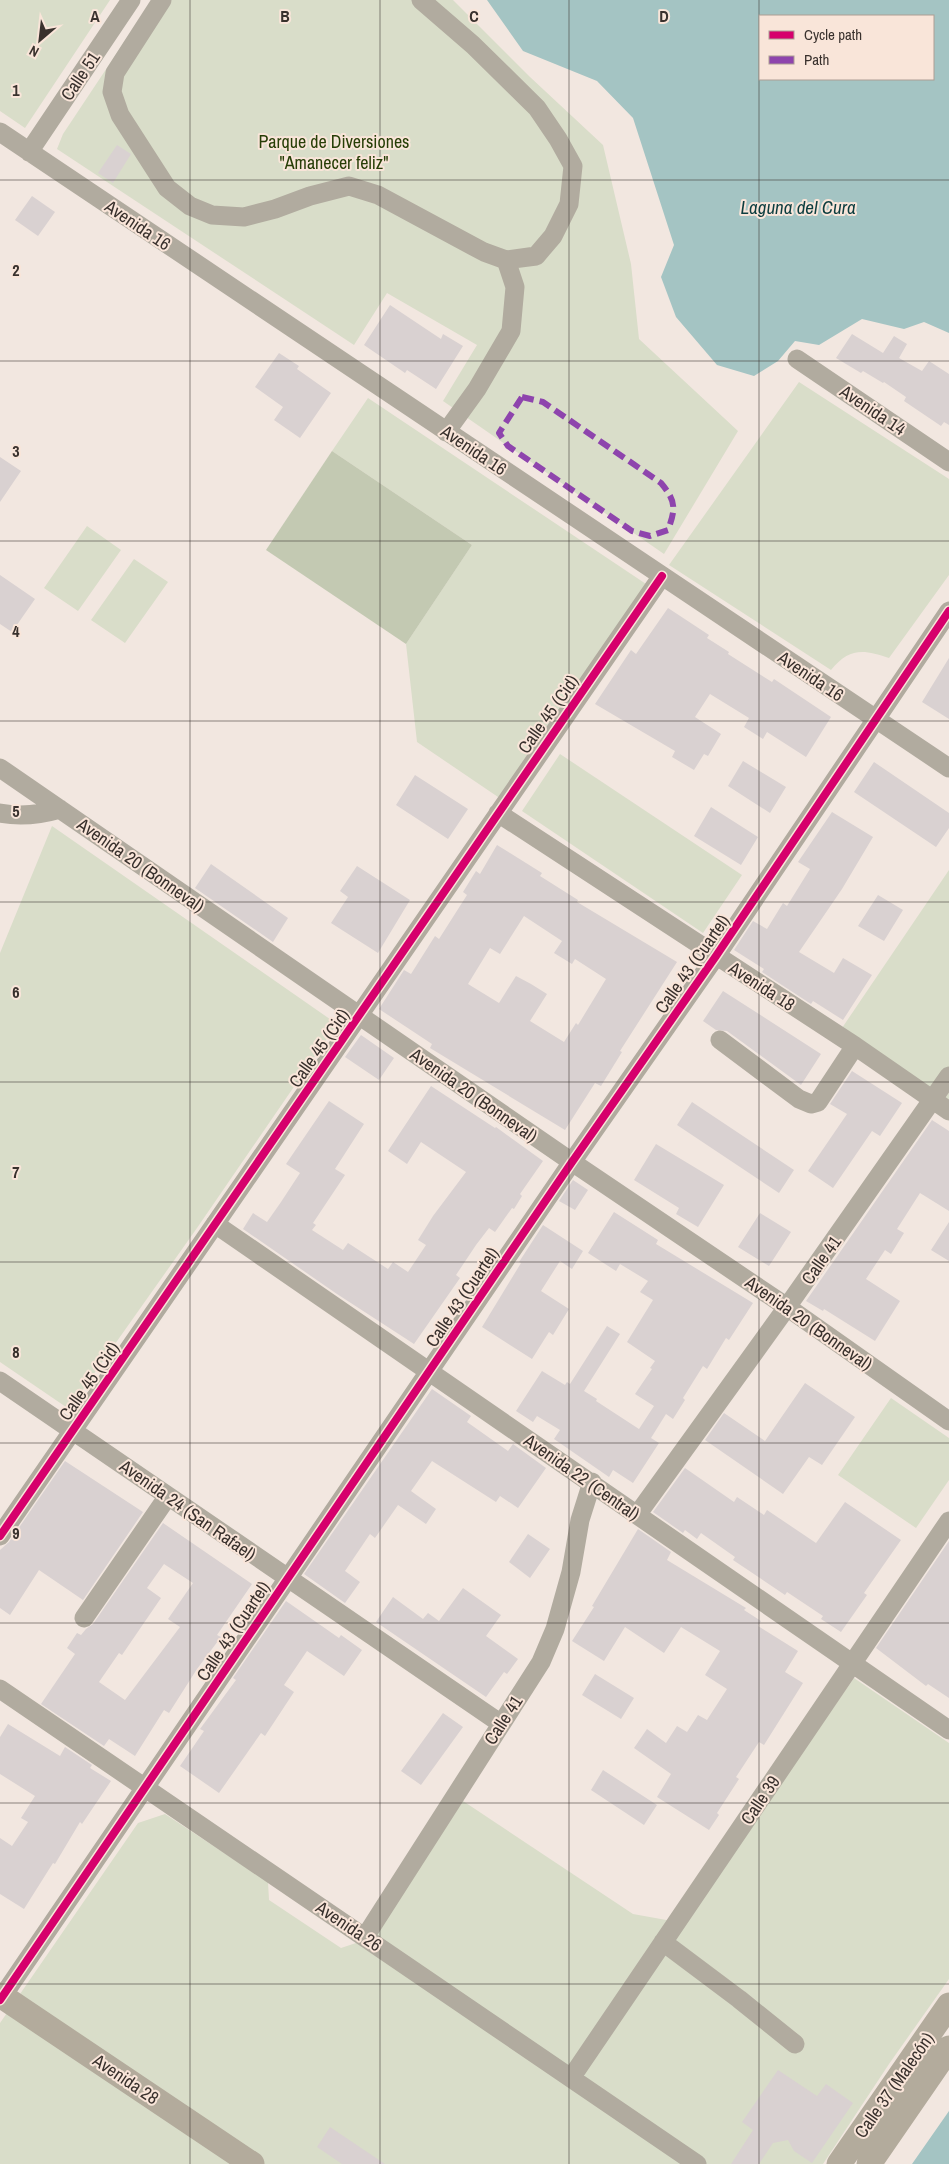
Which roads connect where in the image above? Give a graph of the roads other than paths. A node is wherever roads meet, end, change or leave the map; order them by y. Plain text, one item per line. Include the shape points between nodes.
1 (131, 0) edge
2 (162, 0) edge
3 (420, 0) edge
4 (0, 132) edge
5 (29, 152) junction
6 (506, 260) junction
7 (797, 359) dead end
8 (446, 432) junction
9 (949, 462) edge
10 (662, 576) junction
11 (949, 611) edge
12 (875, 719) junction
13 (0, 768) edge
14 (949, 768) edge
15 (60, 809) junction
16 (0, 813) edge
17 (498, 813) junction
18 (716, 956) junction
19 (359, 1015) junction
20 (720, 1040) dead end
21 (855, 1046) junction
22 (949, 1076) edge
23 (933, 1100) junction
24 (949, 1111) edge
25 (572, 1162) junction
26 (215, 1224) junction
27 (788, 1308) junction
28 (429, 1372) junction
29 (0, 1380) edge
30 (949, 1420) edge
31 (73, 1431) junction
32 (592, 1482) junction
33 (168, 1496) junction
34 (637, 1515) junction
35 (949, 1521) edge
36 (0, 1536) edge
37 (288, 1579) junction
38 (84, 1618) dead end
39 (852, 1663) junction
40 (0, 1689) edge
41 (500, 1723) junction
42 (949, 1730) edge
43 (145, 1788) junction
44 (365, 1936) junction
45 (663, 1942) junction
46 (1, 1997) edge
47 (949, 2005) edge
48 (795, 2044) dead end
49 (949, 2048) edge
50 (571, 2078) junction
51 (252, 2164) edge
52 (697, 2164) edge
53 (839, 2164) edge
54 (870, 2164) edge

1 - 5 street, Calle 51
2 - 6 street via 115,73 112,92 120,115 167,188 190,206 212,216 244,217 349,186 378,195 484,252
3 - 6 street via 473,45 537,108 572,166 570,204 553,236 536,256
4 - 5 street, Avenida 16
5 - 8 street, Avenida 16
6 - 8 street via 515,287 511,330 477,390
7 - 9 street, Avenida 14
8 - 10 street, Avenida 16
10 - 12 street, Avenida 16
10 - 17 street, Calle 45 (Cid)
11 - 12 street, Calle 43 (Cuartel)
12 - 14 street, Avenida 16
12 - 18 street, Calle 43 (Cuartel)
13 - 15 street, Avenida 20 (Bonneval)
15 - 16 street via 39,815
15 - 19 street, Avenida 20 (Bonneval)
17 - 18 street, Avenida 18
17 - 19 street, Calle 45 (Cid)
18 - 21 street, Avenida 18
18 - 25 street, Calle 43 (Cuartel)
19 - 25 street, Avenida 20 (Bonneval)
19 - 26 street, Calle 45 (Cid)
20 - 21 street via 799,1099 811,1104 818,1102
21 - 23 street, Avenida 18
22 - 23 street, Calle 41
23 - 24 street, Avenida 18
23 - 27 street, Calle 41
25 - 27 street, Avenida 20 (Bonneval)
25 - 28 street, Calle 43 (Cuartel)
26 - 28 street, Avenida 22 (Central)
26 - 31 street, Calle 45 (Cid)
27 - 30 street, Avenida 20 (Bonneval)
27 - 34 street, Calle 41
28 - 32 street, Avenida 22 (Central)
28 - 37 street, Calle 43 (Cuartel)
29 - 31 street, Avenida 24 (San Rafael)
31 - 33 street, Avenida 24 (San Rafael)
31 - 36 street, Calle 45 (Cid)
32 - 34 street, Avenida 22 (Central)
32 - 41 street, Calle 41 via 555,1629 541,1662
33 - 37 street, Avenida 24 (San Rafael)
33 - 38 street
34 - 39 street, Avenida 22 (Central)
35 - 39 street, Calle 39
37 - 41 street, Avenida 24 (San Rafael)
37 - 43 street, Calle 43 (Cuartel)
39 - 42 street, Avenida 22 (Central)
39 - 45 street, Calle 39
40 - 43 street, Avenida 26
41 - 44 street, Calle 41
43 - 44 street, Avenida 26
43 - 46 street, Calle 43 (Cuartel)
44 - 50 street, Avenida 26
45 - 48 street
45 - 50 street, Calle 39
46 - 51 main road, Avenida 28
47 - 53 main road, Calle 37 (Malecón)
49 - 54 main road, Calle 37 (Malecón)
50 - 52 street, Avenida 26

